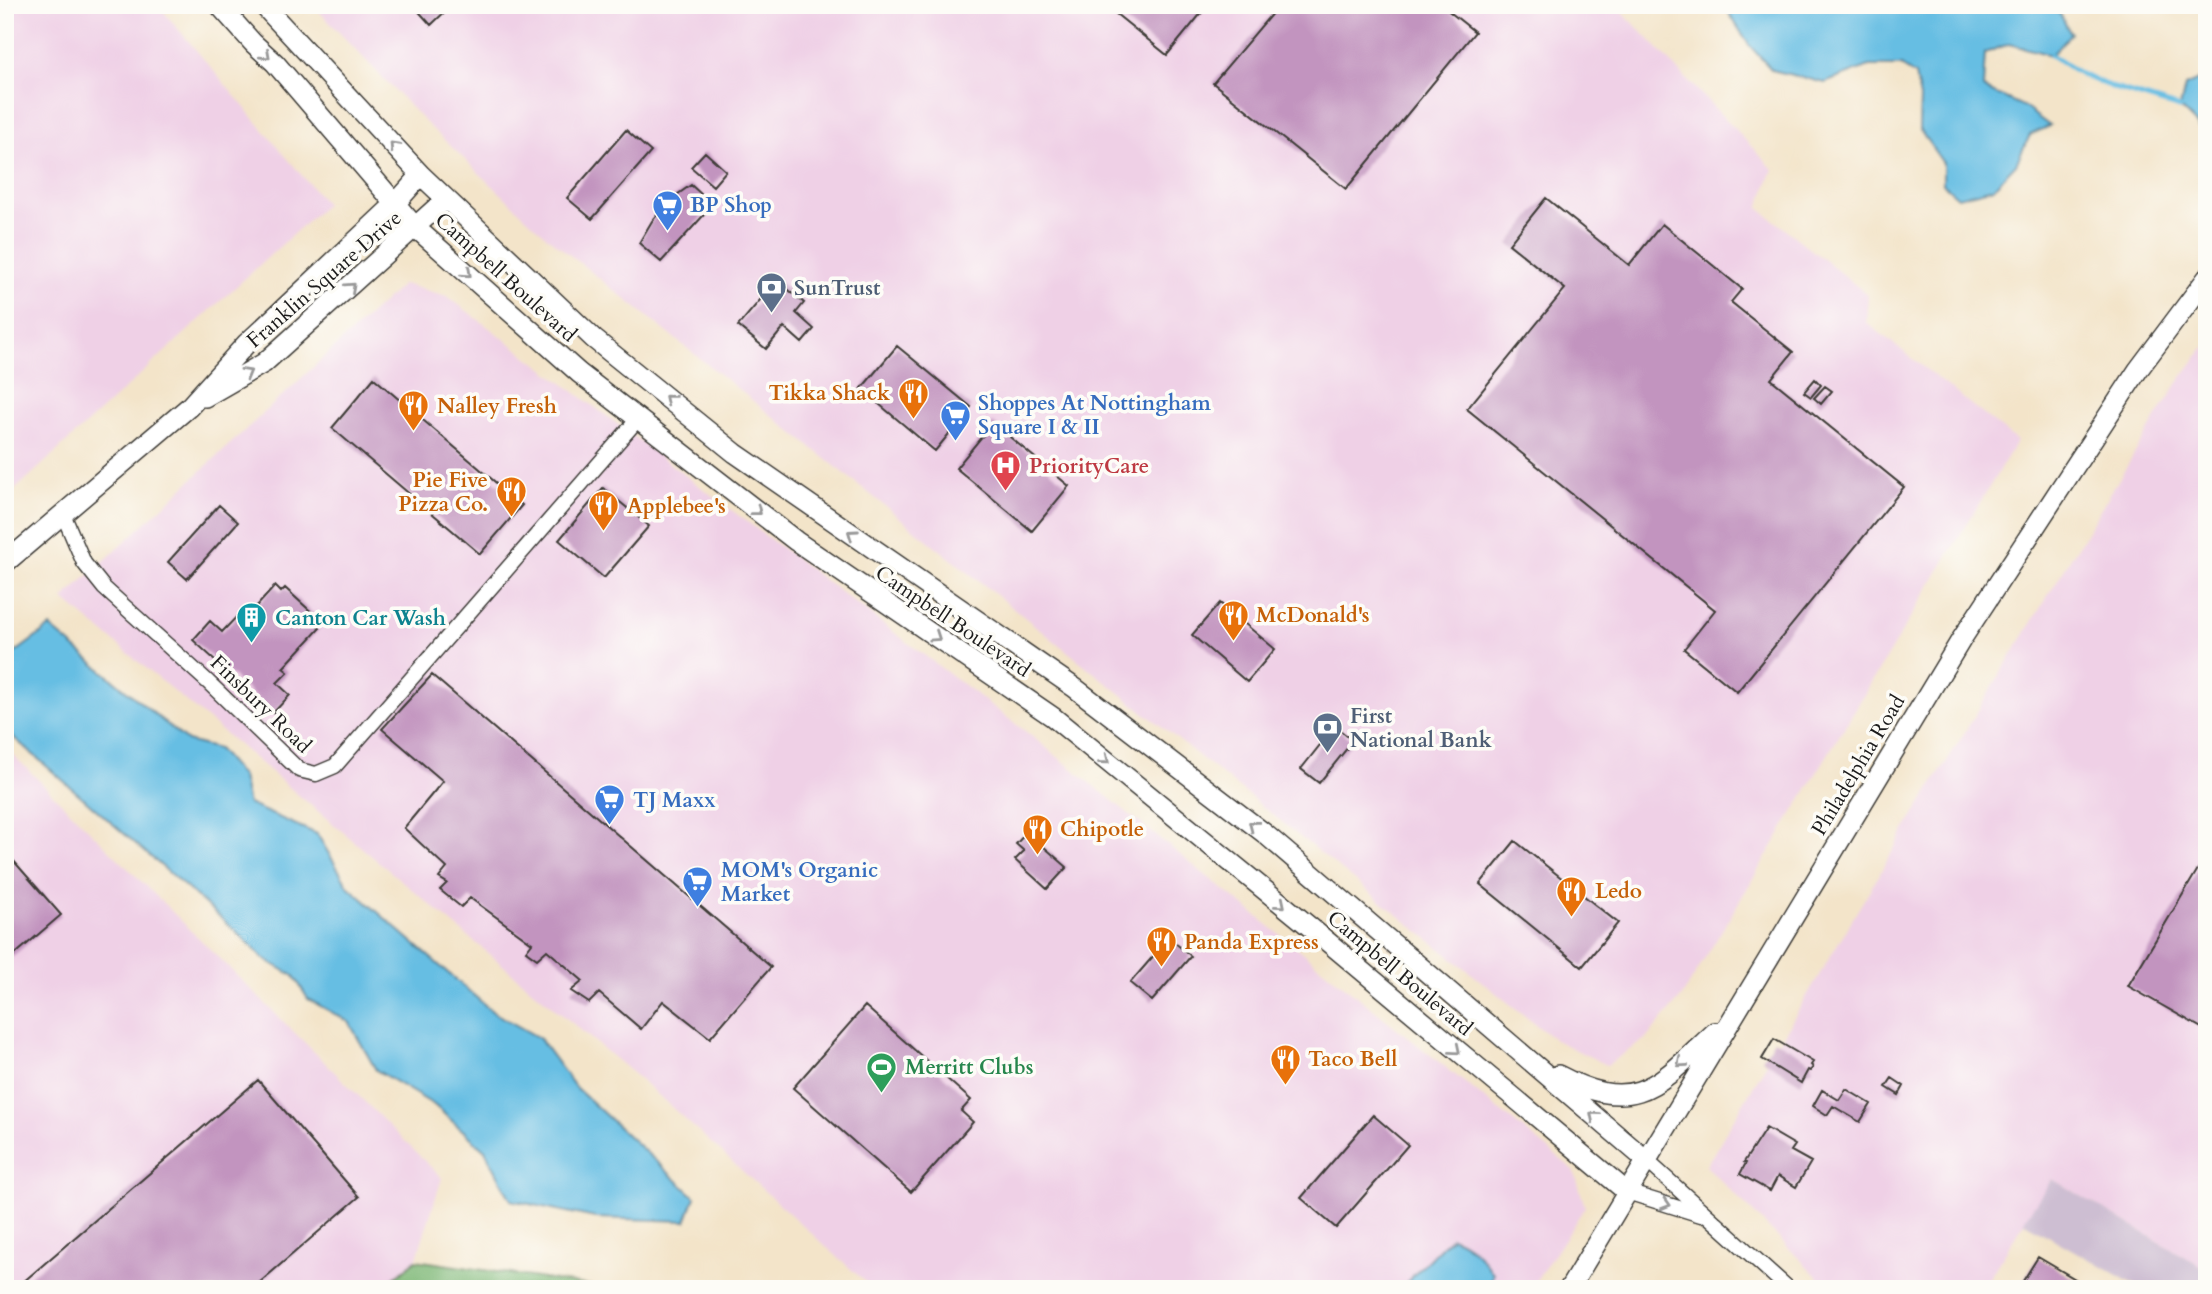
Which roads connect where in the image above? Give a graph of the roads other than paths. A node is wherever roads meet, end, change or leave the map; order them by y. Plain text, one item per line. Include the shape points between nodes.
1 (219, 5) edge
2 (264, 5) edge
3 (421, 175) junction
4 (446, 199) junction
5 (395, 204) junction
6 (416, 228) junction
7 (2207, 278) edge
8 (189, 407) junction
9 (638, 419) junction
10 (63, 514) junction
11 (5, 563) edge
12 (1732, 1017) junction
13 (1525, 1058) junction
14 (1646, 1160) junction
15 (1627, 1192) junction
16 (1706, 1216) junction
17 (1569, 1289) edge
18 (1789, 1289) edge

1 -> 5 main road, Campbell Boulevard via 275,63
3 -> 2 main road, Campbell Boulevard
3 - 4 main road, Campbell Boulevard
3 - 5 main road, Franklin Square Drive
4 - 6 main road, Franklin Square Drive
13 -> 4 main road, Campbell Boulevard via 1264,833 1110,714 735,453 594,339
5 - 6 main road, Campbell Boulevard
5 - 8 main road, Franklin Square Drive via 247,343
8 -> 6 main road, Franklin Square Drive via 264,363
6 -> 9 main road, Campbell Boulevard via 579,373
7 - 12 main road, Philadelphia Road via 2138,370 1961,640
8 - 10 main road, Franklin Square Drive
9 - 10 street, Finsbury Road via 335,766 316,774 299,770 104,588 84,563
9 -> 15 main road, Campbell Boulevard via 796,541 1052,717
10 - 11 main road, Franklin Square Drive
12 -> 13 main road via 1676,1067 1637,1093 1589,1091
12 - 14 main road, Philadelphia Road
14 -> 13 main road, Campbell Boulevard
14 - 15 main road, Philadelphia Road
14 - 16 street, Campbell Boulevard
15 -> 16 street, Campbell Boulevard
15 - 17 main road, Philadelphia Road
16 - 18 street, Campbell Boulevard

